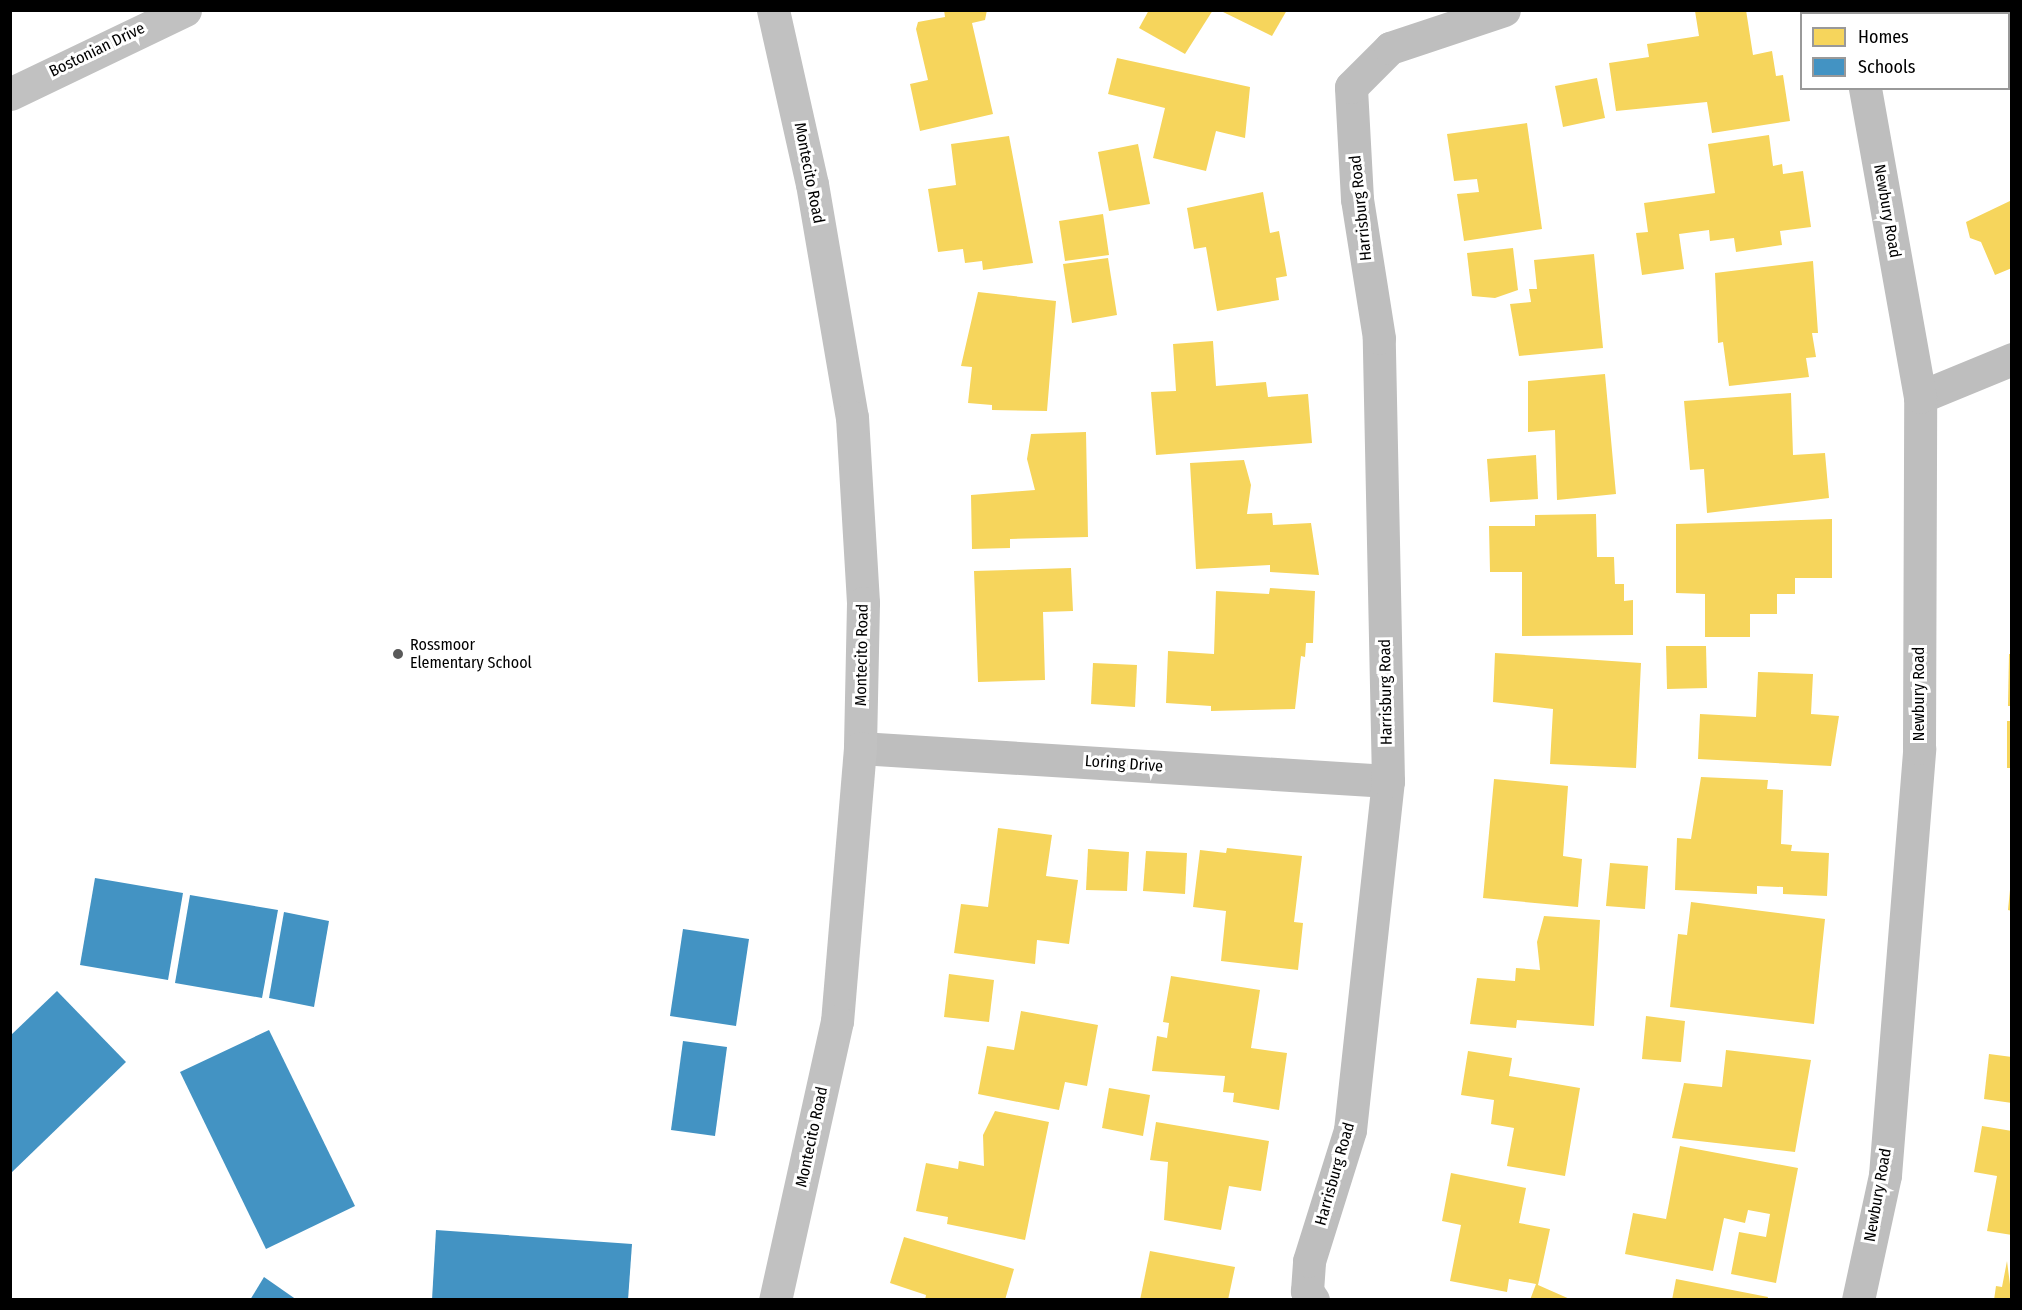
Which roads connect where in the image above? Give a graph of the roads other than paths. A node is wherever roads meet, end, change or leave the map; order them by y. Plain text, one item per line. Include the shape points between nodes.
1 (185, 10) edge
2 (773, 10) edge
3 (1503, 10) edge
4 (1865, 90) edge
5 (10, 94) edge
6 (2012, 359) edge
7 (1920, 397) junction
8 (860, 748) junction
9 (1388, 781) junction
10 (1310, 1295) edge
11 (775, 1299) edge
12 (1858, 1299) edge

1 - 5 street, Bostonian Drive
2 - 8 street, Montecito Road via 812,184 852,417 863,603
3 - 9 street, Harrisburg Road via 1390,48 1351,87 1357,199 1379,338
4 - 7 street, Newbury Road
6 - 7 street
7 - 12 street, Newbury Road via 1919,748 1885,1175
8 - 9 street, Loring Drive
8 - 11 street, Montecito Road via 837,1021
9 - 10 street, Harrisburg Road via 1350,1130 1309,1262

